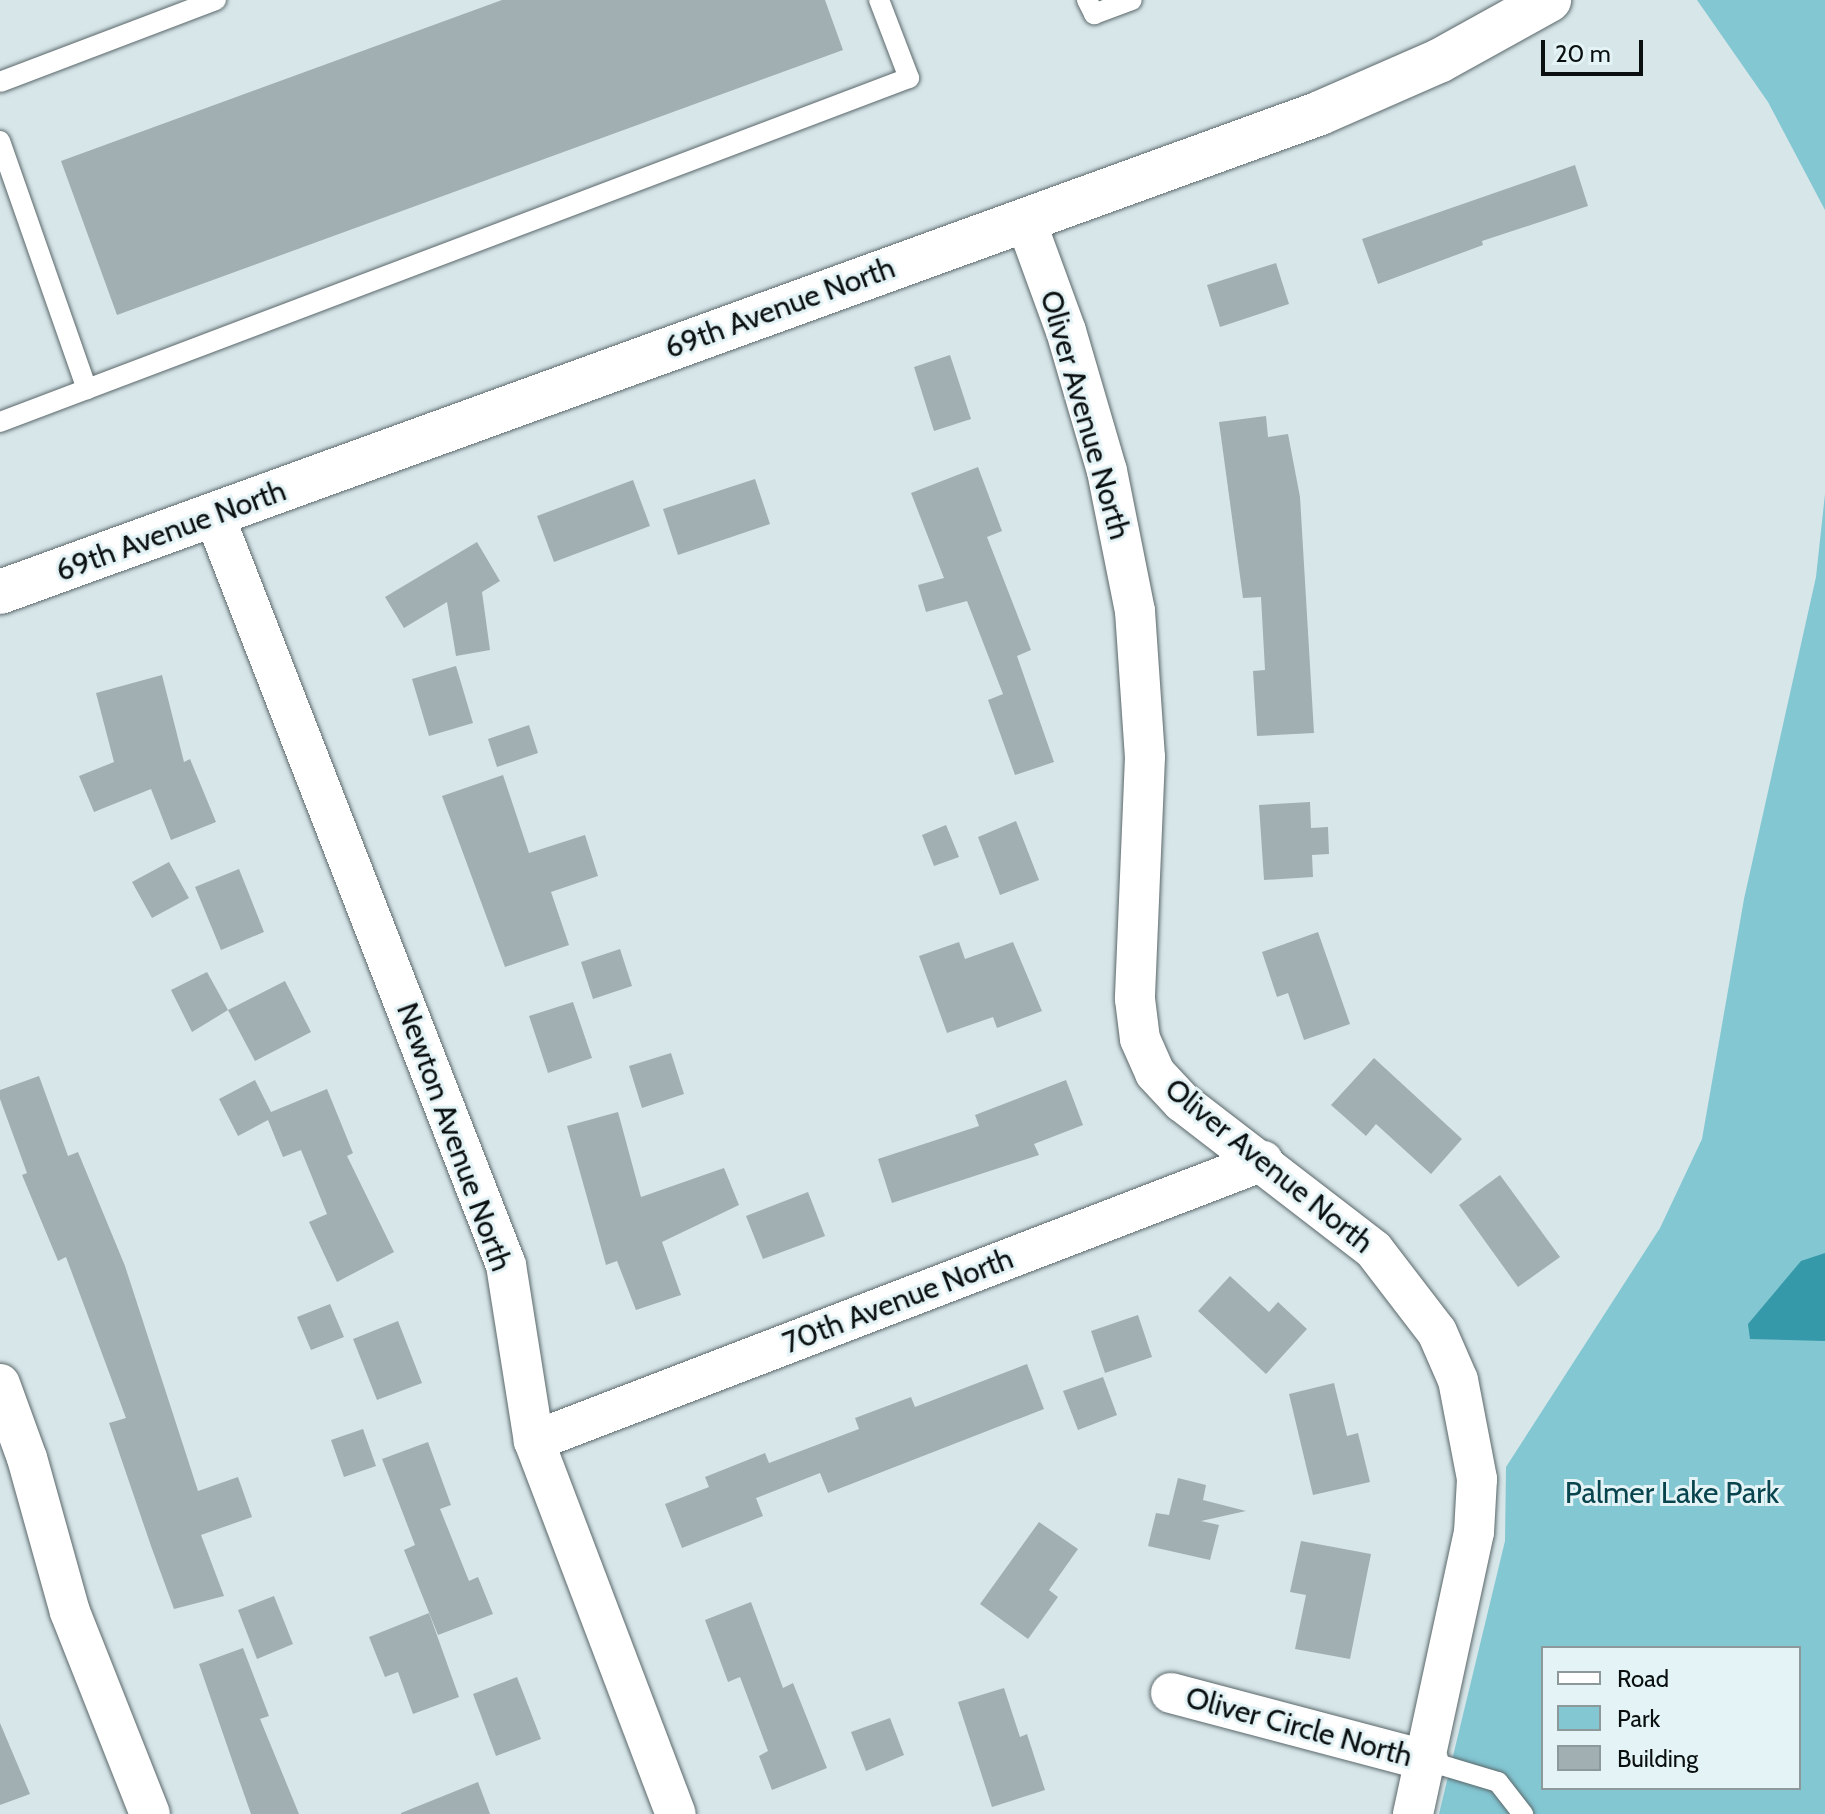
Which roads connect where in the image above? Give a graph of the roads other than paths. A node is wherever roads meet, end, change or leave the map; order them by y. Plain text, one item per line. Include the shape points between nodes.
1 (216, 0) edge
2 (879, 0) edge
3 (1087, 0) edge
4 (1132, 0) edge
5 (1549, 0) edge
6 (0, 82) edge
7 (0, 141) edge
8 (1025, 219) junction
9 (87, 389) junction
10 (0, 422) edge
11 (214, 515) junction
12 (0, 592) edge
13 (1263, 1161) junction
14 (0, 1384) edge
15 (534, 1441) junction
16 (1171, 1693) dead end
17 (1428, 1761) junction
18 (150, 1814) edge
19 (676, 1814) edge
20 (1413, 1814) edge
21 (1523, 1814) edge

1 - 6 lane
2 - 9 lane via 909,78
3 - 4 lane via 1094,14
5 - 8 street, 69th Avenue North via 1439,61 1320,113
7 - 9 lane
8 - 11 street, 69th Avenue North
8 - 13 street, Oliver Avenue North via 1066,331 1107,471 1135,611 1145,757 1135,999 1140,1039 1155,1073 1182,1102
9 - 10 lane
11 - 12 street, 69th Avenue North
11 - 15 street, Newton Avenue North via 506,1265 524,1405
13 - 15 street, 70th Avenue North
13 - 17 street, Oliver Avenue North via 1374,1250 1437,1332 1458,1380 1477,1479 1474,1532
14 - 18 street via 27,1458 70,1612
15 - 19 street, Newton Avenue North
16 - 17 street, Oliver Circle North
17 - 20 street, Oliver Avenue North
17 - 21 lane via 1498,1782

